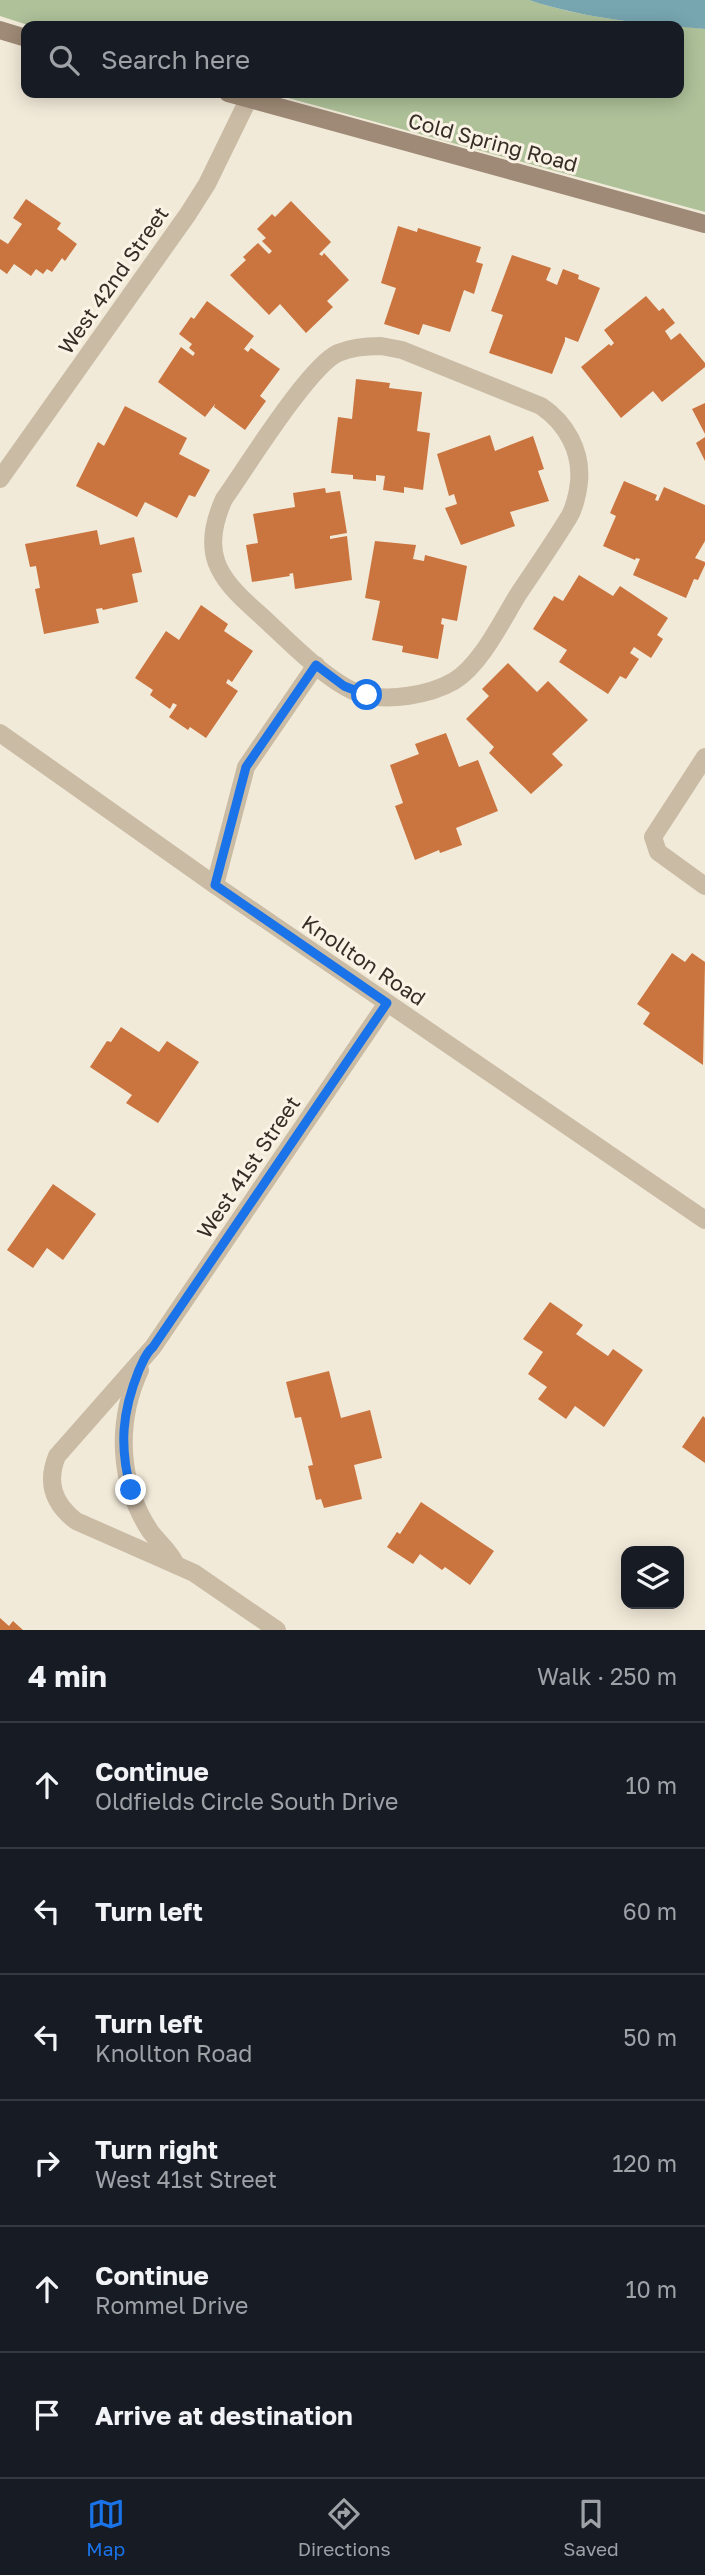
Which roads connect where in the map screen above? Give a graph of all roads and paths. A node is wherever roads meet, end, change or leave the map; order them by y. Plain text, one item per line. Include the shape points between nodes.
1 (0, 30) edge
2 (21, 36) edge
3 (249, 98) joint
4 (705, 224) edge
5 (0, 480) edge
6 (316, 665) junction
7 (0, 733) edge
8 (705, 757) edge
9 (215, 885) junction
10 (705, 886) edge
11 (387, 1003) junction
12 (705, 1220) edge
13 (144, 1355) junction
14 (176, 1565) junction
15 (277, 1630) edge

1 - 2 street
3 - 4 street, Cold Spring Road
3 - 5 street, West 42nd Street via 188,214
6 - 6 street via 234,592 214,558 212,538 224,499 314,372 339,353 359,347 391,347 534,401 560,421 580,468 571,514 478,659 455,680 387,697 344,686
6 - 9 street via 246,767
7 - 9 street, Knollton Road
8 - 10 street via 653,837 658,852
9 - 11 street, Knollton Road
11 - 12 street, Knollton Road
11 - 13 street, West 41st Street
13 - 14 street, West 41st Street via 125,1412 126,1471 136,1505
13 - 14 street, West 41st Street via 57,1455 51,1475 53,1494 76,1521
14 - 15 street, West 41st Street

